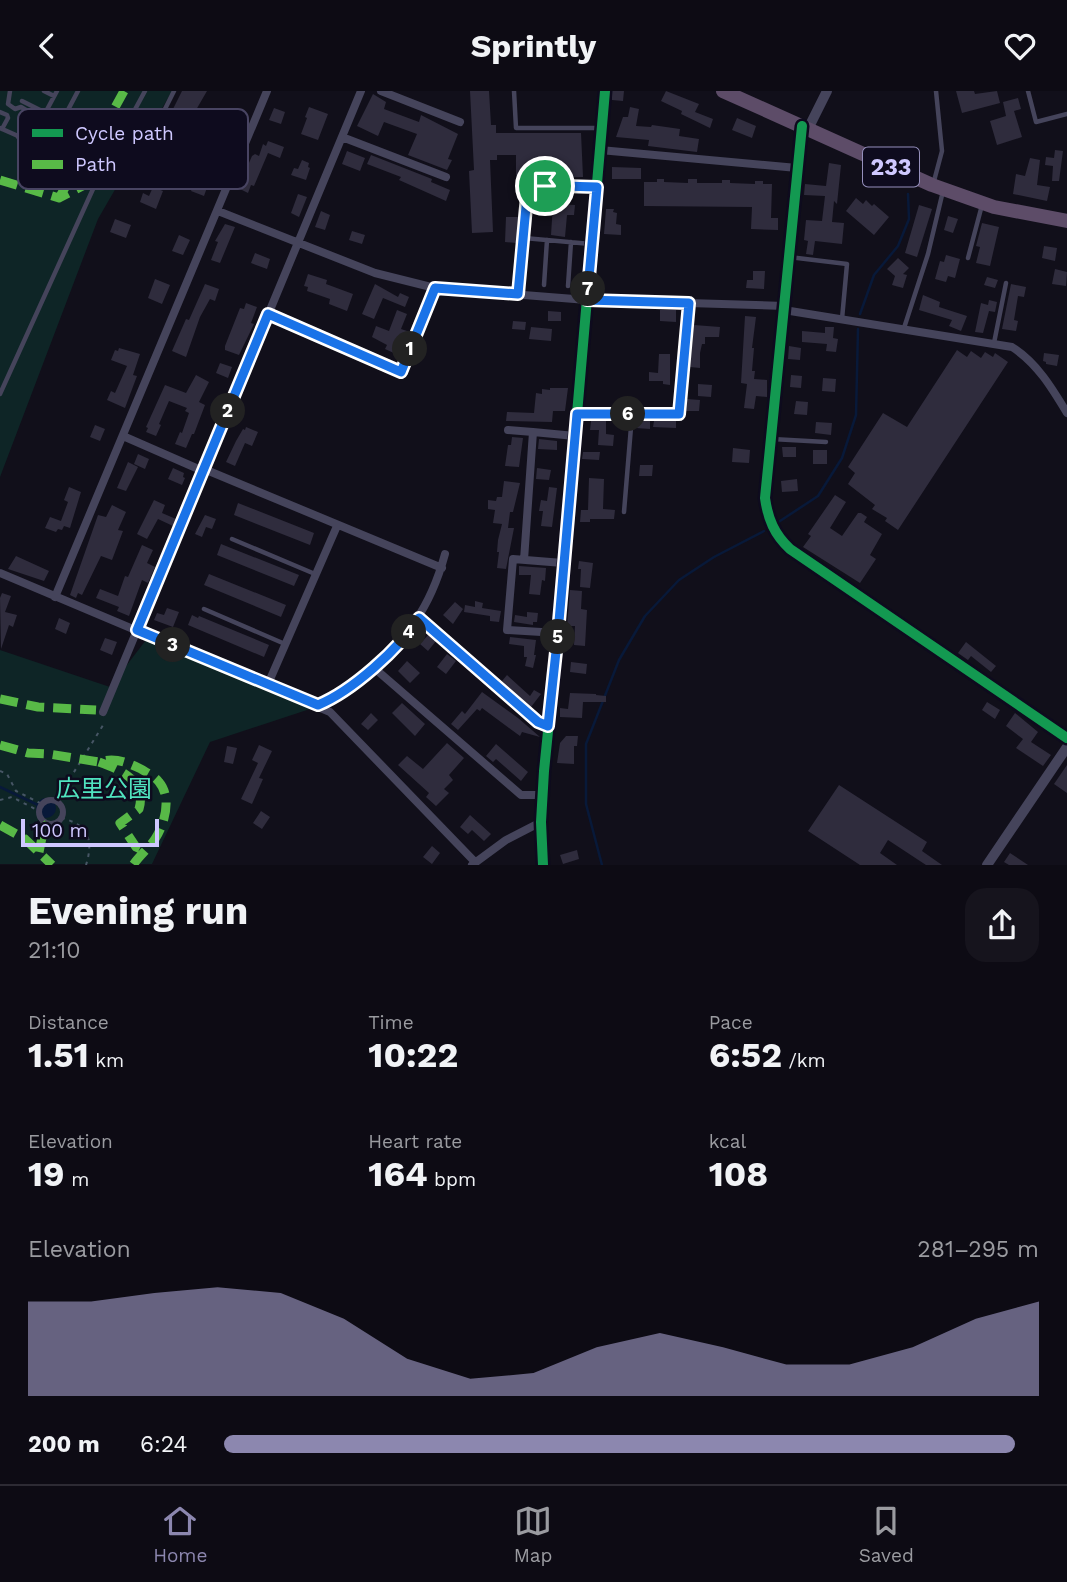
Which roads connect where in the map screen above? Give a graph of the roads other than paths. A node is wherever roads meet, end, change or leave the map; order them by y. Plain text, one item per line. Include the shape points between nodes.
1 (10, 91) edge
2 (44, 91) edge
3 (78, 91) edge
4 (145, 91) edge
5 (174, 91) edge
6 (267, 91) edge
7 (361, 91) edge
8 (381, 91) edge
9 (514, 91) edge
10 (605, 91) edge
11 (723, 91) edge
12 (827, 91) edge
13 (936, 91) edge
14 (1028, 91) edge
15 (55, 94) edge
16 (22, 101) dead end
17 (24, 109) edge
18 (40, 109) edge
19 (68, 109) edge
20 (135, 109) edge
21 (165, 109) edge
22 (0, 112) edge
23 (1067, 114) edge
24 (460, 123) dead end
25 (1, 128) edge
26 (602, 128) junction
27 (805, 128) junction
28 (18, 136) edge
29 (342, 137) junction
30 (248, 138) edge
31 (600, 150) junction
32 (797, 168) junction
33 (446, 177) dead end
34 (597, 187) junction
35 (938, 187) junction
36 (93, 189) edge
37 (227, 189) edge
38 (982, 203) junction
39 (218, 211) junction
40 (1067, 221) edge
41 (524, 238) junction
42 (547, 240) junction
43 (298, 242) junction
44 (571, 242) junction
45 (592, 244) junction
46 (789, 257) junction
47 (968, 258) dead end
48 (1006, 283) dead end
49 (544, 285) dead end
50 (568, 286) dead end
51 (435, 288) junction
52 (518, 294) junction
53 (587, 300) junction
54 (689, 303) junction
55 (785, 308) junction
56 (268, 314) junction
57 (842, 319) junction
58 (904, 328) junction
59 (994, 343) junction
60 (0, 394) edge
61 (1067, 413) edge
62 (577, 414) junction
63 (632, 414) junction
64 (508, 430) dead end
65 (533, 432) junction
66 (123, 436) junction
67 (575, 436) junction
68 (771, 438) junction
69 (827, 442) dead end
70 (203, 470) junction
71 (624, 512) dead end
72 (337, 526) junction
73 (232, 540) dead end
74 (446, 554) dead end
75 (524, 560) junction
76 (563, 563) junction
77 (442, 568) junction
78 (0, 573) edge
79 (316, 574) junction
80 (55, 597) junction
81 (204, 609) dead end
82 (419, 618) junction
83 (137, 630) junction
84 (558, 633) junction
85 (285, 644) junction
86 (373, 667) junction
87 (268, 684) junction
88 (318, 705) junction
89 (103, 712) road end
90 (548, 726) junction
91 (1067, 738) edge
92 (1067, 747) edge
93 (542, 795) junction
94 (61, 818) joint
95 (541, 822) junction
96 (473, 863) edge
97 (543, 865) edge
98 (987, 865) edge

1 - 17 lane via 8,104
2 - 15 lane
3 - 19 lane
4 - 20 lane
5 - 21 lane
6 - 30 street
7 - 29 street
8 - 24 street
9 - 26 lane via 516,128
10 - 26 street
11 - 27 highway, 233
12 - 27 street
13 - 35 lane via 943,151
14 - 23 lane via 1036,122
16 - 18 lane
22 - 25 lane via 8,118
25 - 28 lane
26 - 31 street
27 - 32 street
27 - 35 highway, 233
29 - 33 street
29 - 43 street
31 - 32 street
31 - 34 street
32 - 46 street
34 - 41 lane via 528,185
34 - 45 street
35 - 38 highway, 233
35 - 58 lane via 928,254
36 - 60 lane
37 - 39 street
38 - 40 highway, 233
38 - 47 lane
39 - 43 street
39 - 66 street
41 - 42 lane
41 - 52 lane
42 - 44 lane
42 - 49 lane
43 - 51 street via 376,273
43 - 56 street
44 - 45 lane
44 - 50 lane
45 - 53 street
46 - 55 street
46 - 57 lane via 847,264
48 - 59 lane
51 - 52 street
51 - 56 street via 401,372
52 - 53 street
53 - 54 street
53 - 62 street
54 - 55 street
54 - 63 street via 679,414
55 - 57 street
55 - 68 street
56 - 70 street
57 - 58 street
58 - 59 street
59 - 61 street via 1024,354
62 - 63 street
62 - 67 street
63 - 71 lane
64 - 65 street
65 - 67 street
65 - 75 street
66 - 70 street
66 - 80 street
67 - 76 street
68 - 69 lane
68 - 91 street via 765,498 778,538
70 - 72 street
70 - 83 street
72 - 77 street
72 - 79 street
73 - 79 lane
74 - 77 street
75 - 76 street
75 - 84 street via 513,559 507,629
76 - 84 street
77 - 82 street
78 - 80 street
79 - 85 street
80 - 83 street
81 - 85 lane
82 - 86 street
82 - 90 street
83 - 87 street
83 - 89 street
84 - 90 street
85 - 87 street
86 - 88 street via 333,699
86 - 93 street via 521,795
87 - 88 street
88 - 96 street via 342,722
90 - 93 street
92 - 98 street
93 - 95 street
94 - 94 street via 62,807 56,801 49,800 41,808 41,819 48,823
95 - 96 street
95 - 97 street

